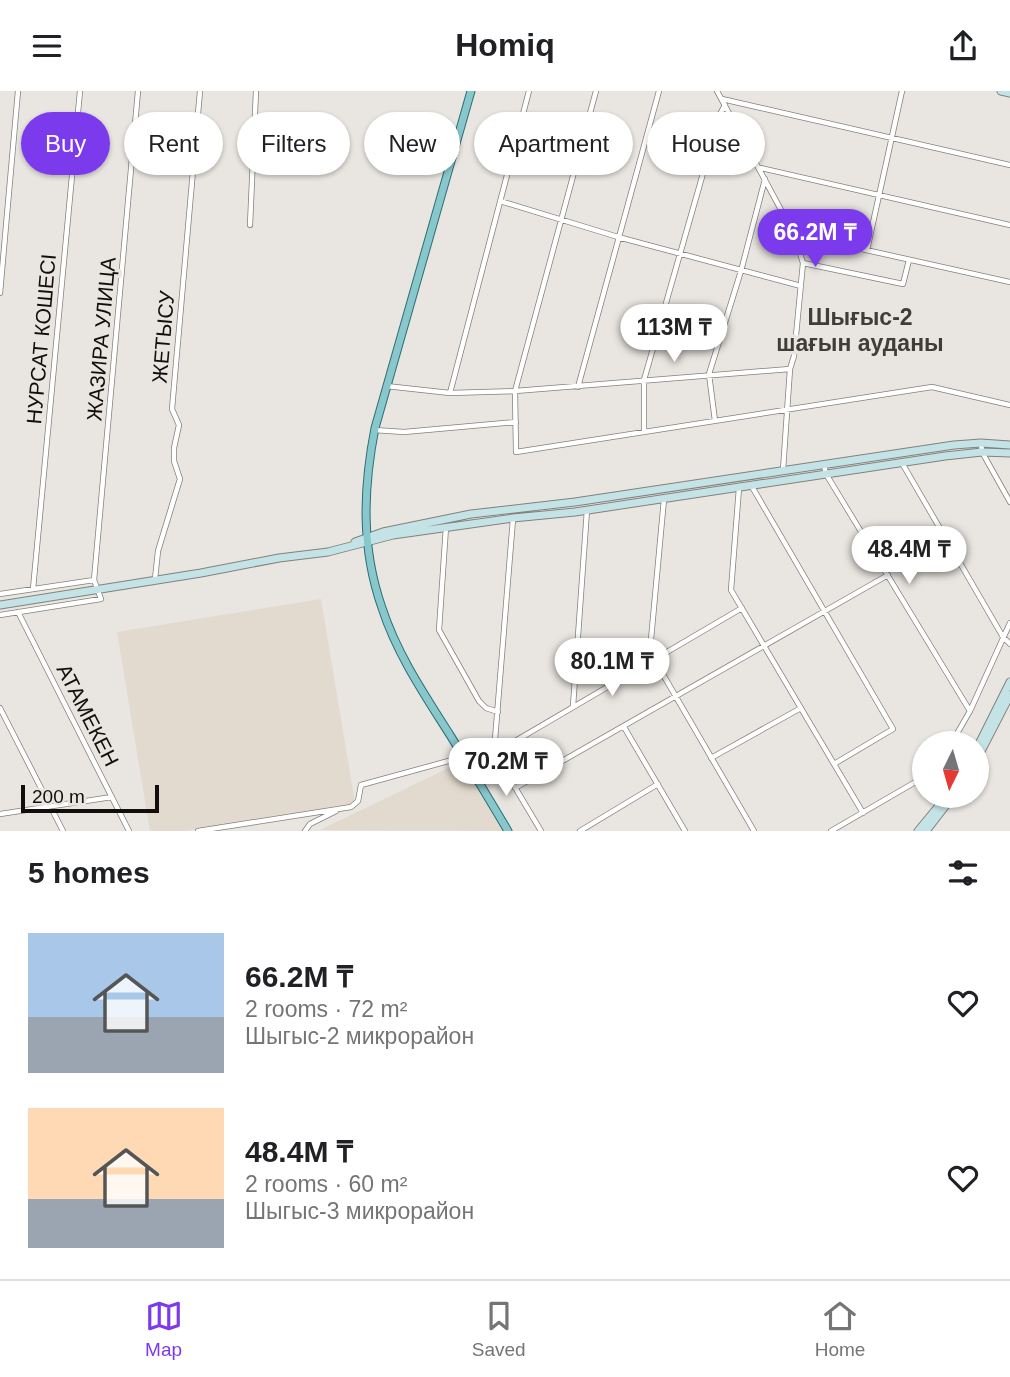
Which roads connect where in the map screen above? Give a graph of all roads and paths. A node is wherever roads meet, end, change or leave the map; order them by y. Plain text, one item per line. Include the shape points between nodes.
1 (18, 91) edge
2 (80, 91) edge
3 (138, 91) edge
4 (201, 91) edge
5 (256, 91) edge
6 (471, 91) edge
7 (529, 91) edge
8 (596, 91) edge
9 (659, 91) edge
10 (718, 91) edge
11 (902, 91) edge
12 (1001, 91) edge
13 (1010, 93) edge
14 (724, 102) junction
15 (729, 112) edge
16 (891, 137) junction
17 (1010, 165) edge
18 (765, 170) edge
19 (763, 175) edge
20 (765, 180) junction
21 (879, 196) junction
22 (500, 201) junction
23 (561, 220) junction
24 (250, 225) dead end
25 (1010, 225) edge
26 (794, 234) junction
27 (618, 237) junction
28 (867, 250) junction
29 (680, 253) junction
30 (909, 260) junction
31 (803, 263) junction
32 (741, 271) junction
33 (1010, 282) edge
34 (801, 286) junction
35 (0, 293) edge
36 (790, 369) junction
37 (709, 374) junction
38 (644, 380) junction
39 (385, 386) junction
40 (578, 387) junction
41 (515, 391) junction
42 (450, 393) junction
43 (1010, 405) edge
44 (788, 410) junction
45 (715, 421) junction
46 (516, 422) junction
47 (374, 430) junction
48 (644, 432) junction
49 (1010, 445) edge
50 (981, 448) junction
51 (1010, 453) edge
52 (901, 462) junction
53 (824, 465) junction
54 (783, 471) junction
55 (827, 474) junction
56 (751, 485) junction
57 (738, 487) junction
58 (664, 498) junction
59 (575, 502) junction
60 (1010, 502) edge
61 (587, 510) junction
62 (575, 512) junction
63 (513, 518) junction
64 (446, 527) junction
65 (367, 539) junction
66 (888, 575) junction
67 (94, 580) junction
68 (155, 580) junction
69 (33, 589) junction
70 (99, 589) junction
71 (0, 594) edge
72 (0, 605) edge
73 (742, 608) junction
74 (825, 611) junction
75 (18, 612) junction
76 (0, 615) edge
77 (1010, 623) edge
78 (1003, 637) junction
79 (1010, 644) edge
80 (765, 646) junction
81 (652, 661) junction
82 (1010, 682) edge
83 (1010, 695) edge
84 (676, 697) junction
85 (573, 707) junction
86 (0, 708) edge
87 (801, 708) junction
88 (498, 712) junction
89 (970, 712) junction
90 (624, 727) junction
91 (959, 731) edge
92 (986, 731) edge
93 (989, 736) edge
94 (495, 752) junction
95 (463, 757) junction
96 (711, 758) junction
97 (834, 764) junction
98 (470, 768) junction
99 (658, 784) junction
100 (912, 784) edge
101 (515, 787) junction
102 (112, 797) junction
103 (51, 806) junction
104 (340, 809) junction
105 (936, 809) edge
106 (943, 809) edge
107 (863, 813) junction
108 (0, 814) edge
109 (239, 825) junction
110 (63, 831) edge
111 (129, 831) edge
112 (198, 831) edge
113 (242, 831) edge
114 (304, 831) edge
115 (508, 831) edge
116 (541, 831) edge
117 (580, 831) edge
118 (685, 831) edge
119 (754, 831) edge
120 (831, 831) edge
121 (918, 831) edge
122 (926, 831) edge

1 - 35 street
2 - 69 street, НУРСАТ КОШЕСI
3 - 67 street, ЖАЗИРА УЛИЦА
4 - 68 street, ЖЕТЫСУ via 172,409 179,425 174,461 180,479 158,551
5 - 24 street
6 - 39 main road
7 - 22 street
8 - 23 street
9 - 27 street
10 - 14 street
11 - 16 street
12 - 13 main road
14 - 15 street
14 - 16 street
14 - 29 street
16 - 17 street
16 - 21 street
18 - 21 street
19 - 20 street
20 - 26 street
20 - 32 street
21 - 25 street
21 - 28 street
22 - 23 street
22 - 42 street
23 - 27 street
23 - 41 street
26 - 28 street
26 - 31 street
27 - 29 street
27 - 40 street
28 - 30 street
29 - 32 street
29 - 38 street
30 - 31 street via 903,284
30 - 33 street
31 - 34 street
32 - 34 street
32 - 37 street
34 - 36 street
36 - 37 street
36 - 44 street
37 - 38 street
37 - 45 street
38 - 40 street
38 - 48 street
39 - 42 street
39 - 47 main road
40 - 41 street
41 - 42 street
41 - 46 street
43 - 44 street via 932,387
44 - 45 street
44 - 54 street
45 - 48 street
46 - 47 street via 404,432
46 - 48 street via 516,451
47 - 65 main road via 366,479
49 - 50 main road
50 - 51 main road
50 - 52 main road
50 - 53 main road
50 - 60 street
52 - 55 main road
52 - 78 street
53 - 54 main road
53 - 55 street
54 - 59 main road
55 - 56 main road
55 - 66 street
56 - 57 main road
56 - 74 street
57 - 58 main road
57 - 73 street via 731,590
58 - 61 main road
58 - 81 street
59 - 62 main road
59 - 65 main road via 471,514
61 - 62 main road
61 - 85 street
62 - 63 main road
63 - 64 main road
63 - 88 street
64 - 65 main road
64 - 88 street via 439,630 479,701
65 - 68 main road via 328,552
65 - 95 main road via 381,607 396,642
66 - 74 street
66 - 89 street
67 - 69 street
67 - 70 street
68 - 70 main road
69 - 71 street
70 - 72 main road
70 - 75 street via 100,599
73 - 80 street
73 - 81 street
74 - 80 street
74 - 97 street via 893,729
75 - 76 street
75 - 102 street, АТАМЕКЕН
77 - 78 street
78 - 79 street
78 - 89 street
80 - 84 street
80 - 87 street
81 - 84 street
81 - 85 street
82 - 92 main road
83 - 93 main road
84 - 90 street
84 - 96 street
85 - 94 street
86 - 103 street
87 - 96 street
87 - 97 street
88 - 94 street
89 - 91 street
90 - 99 street
90 - 101 street
94 - 98 street
94 - 101 street
95 - 98 main road
95 - 104 street via 362,785 355,804
96 - 119 street
97 - 107 street
98 - 115 main road
99 - 117 street
99 - 118 street
100 - 107 street
101 - 116 street
102 - 103 street
102 - 111 street, АТАМЕКЕН
103 - 108 street
103 - 110 street
104 - 109 street
104 - 114 street
105 - 121 main road
106 - 122 main road
107 - 120 street
109 - 112 street
109 - 113 street

